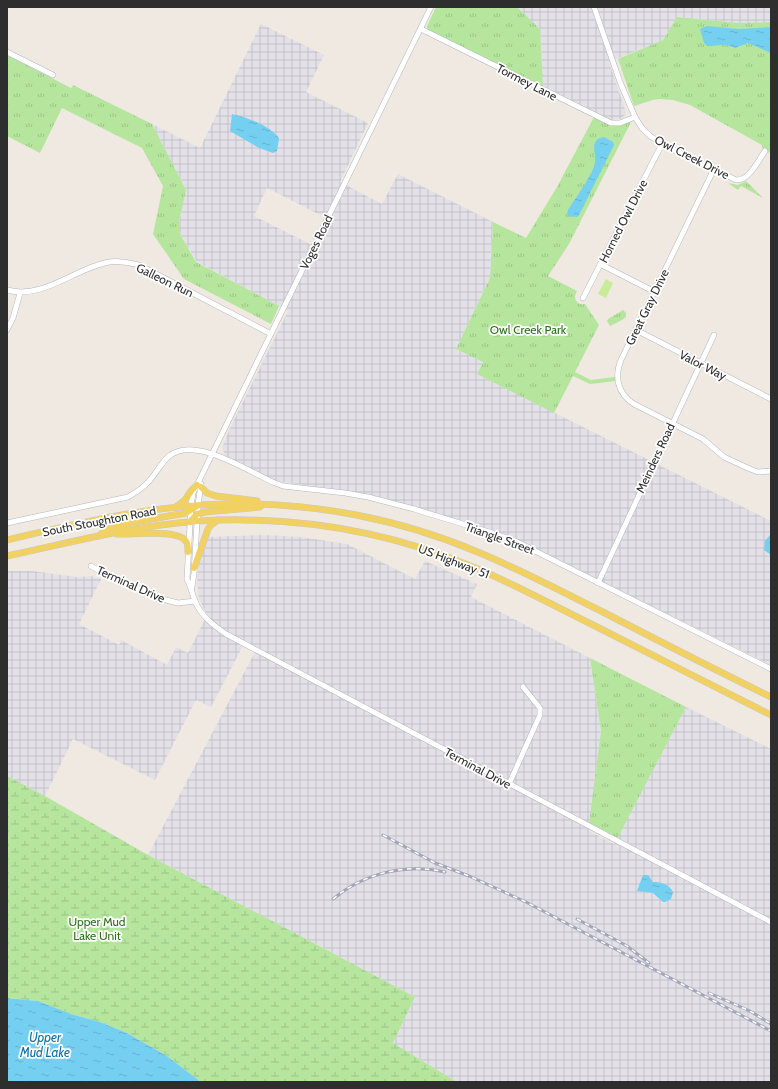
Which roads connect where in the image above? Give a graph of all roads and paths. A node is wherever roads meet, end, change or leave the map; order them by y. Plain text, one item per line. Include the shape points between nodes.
1 (431, 7) edge
2 (594, 7) edge
3 (421, 29) junction
4 (7, 52) edge
5 (53, 75) dead end
6 (635, 117) junction
7 (662, 144) junction
8 (765, 151) dead end
9 (714, 169) junction
10 (600, 264) junction
11 (7, 290) edge
12 (654, 292) junction
13 (20, 293) junction
14 (583, 298) dead end
15 (7, 330) edge
16 (636, 330) junction
17 (271, 334) junction
18 (714, 334) dead end
19 (701, 363) junction
20 (771, 399) edge
21 (672, 422) junction
22 (212, 454) junction
23 (771, 471) edge
24 (199, 486) junction
25 (198, 505) junction
26 (270, 505) junction
27 (278, 505) junction
28 (176, 507) junction
29 (190, 508) junction
30 (197, 514) junction
31 (218, 520) junction
32 (197, 521) junction
33 (190, 522) junction
34 (7, 523) edge
35 (107, 534) junction
36 (99, 536) junction
37 (7, 540) edge
38 (188, 552) junction
39 (7, 556) edge
40 (91, 566) dead end
41 (194, 568) junction
42 (598, 583) junction
43 (191, 588) junction
44 (195, 601) junction
45 (771, 669) edge
46 (523, 687) dead end
47 (771, 697) edge
48 (771, 715) edge
49 (508, 784) junction
50 (771, 922) edge

1 - 3 street, Voges Road
2 - 6 street, Owl Creek Drive
3 - 6 street, Tormey Lane via 611,123 620,123
3 - 17 street, Voges Road
4 - 5 street
6 - 7 street, Owl Creek Drive via 650,136
7 - 9 street, Owl Creek Drive
7 - 10 street, Horned Owl Drive
8 - 9 street, Owl Creek Drive via 746,177 740,180
9 - 12 street, Great Gray Drive
10 - 12 street
10 - 14 street, Horned Owl Drive
11 - 13 street, Galleon Run
12 - 16 street, Great Gray Drive
13 - 15 street
13 - 17 street, Galleon Run via 41,289 109,262 127,263 139,265
16 - 19 street, Valor Way
16 - 21 street, Great Gray Drive via 619,365 618,385 628,400
17 - 22 street, Voges Road
18 - 19 street, Meinders Road
19 - 20 street, Valor Way
19 - 21 street, Meinders Road
21 - 23 street, Great Gray Drive via 703,438 724,457 758,472
21 - 42 street, Meinders Road
22 - 24 street, Voges Road
22 - 34 street, Triangle Street via 190,450 175,452 165,460 145,486 122,499
22 - 42 street, Triangle Street via 283,486 368,497 492,533 531,548
24 - 25 street, Voges Road
24 - 27 main road via 216,496
24 - 28 main road
24 - 29 street, Voges Road via 193,493
25 - 26 main road, US Highway 51
25 - 29 main road, US Highway 51
25 - 30 street, Voges Road
26 - 27 main road, US Highway 51
26 - 30 main road
27 - 47 main road, US Highway 51 via 376,519 466,547 499,561
28 - 29 main road, South Stoughton Road
28 - 37 main road, South Stoughton Road via 111,517
29 - 33 street, Voges Road
29 - 36 main road via 186,513 105,530
30 - 32 street, Voges Road
30 - 33 main road
31 - 32 main road, US Highway 51
31 - 41 main road via 208,529
31 - 48 main road, US Highway 51 via 328,526 391,539 439,554 505,581
32 - 33 main road, US Highway 51
32 - 41 street, Terminal Drive
33 - 35 main road, US Highway 51
33 - 38 street, Terminal Drive
35 - 36 main road, South Stoughton Road
35 - 38 main road via 173,535 187,543
36 - 39 main road, South Stoughton Road
38 - 43 street, Terminal Drive via 187,579
40 - 44 street, Terminal Drive via 103,575 166,600 178,603
41 - 43 street, Terminal Drive
42 - 45 street, Triangle Street
43 - 44 street, Terminal Drive
44 - 49 street, Terminal Drive via 208,620 226,634
46 - 49 street via 540,708 540,715
49 - 50 street, Terminal Drive

